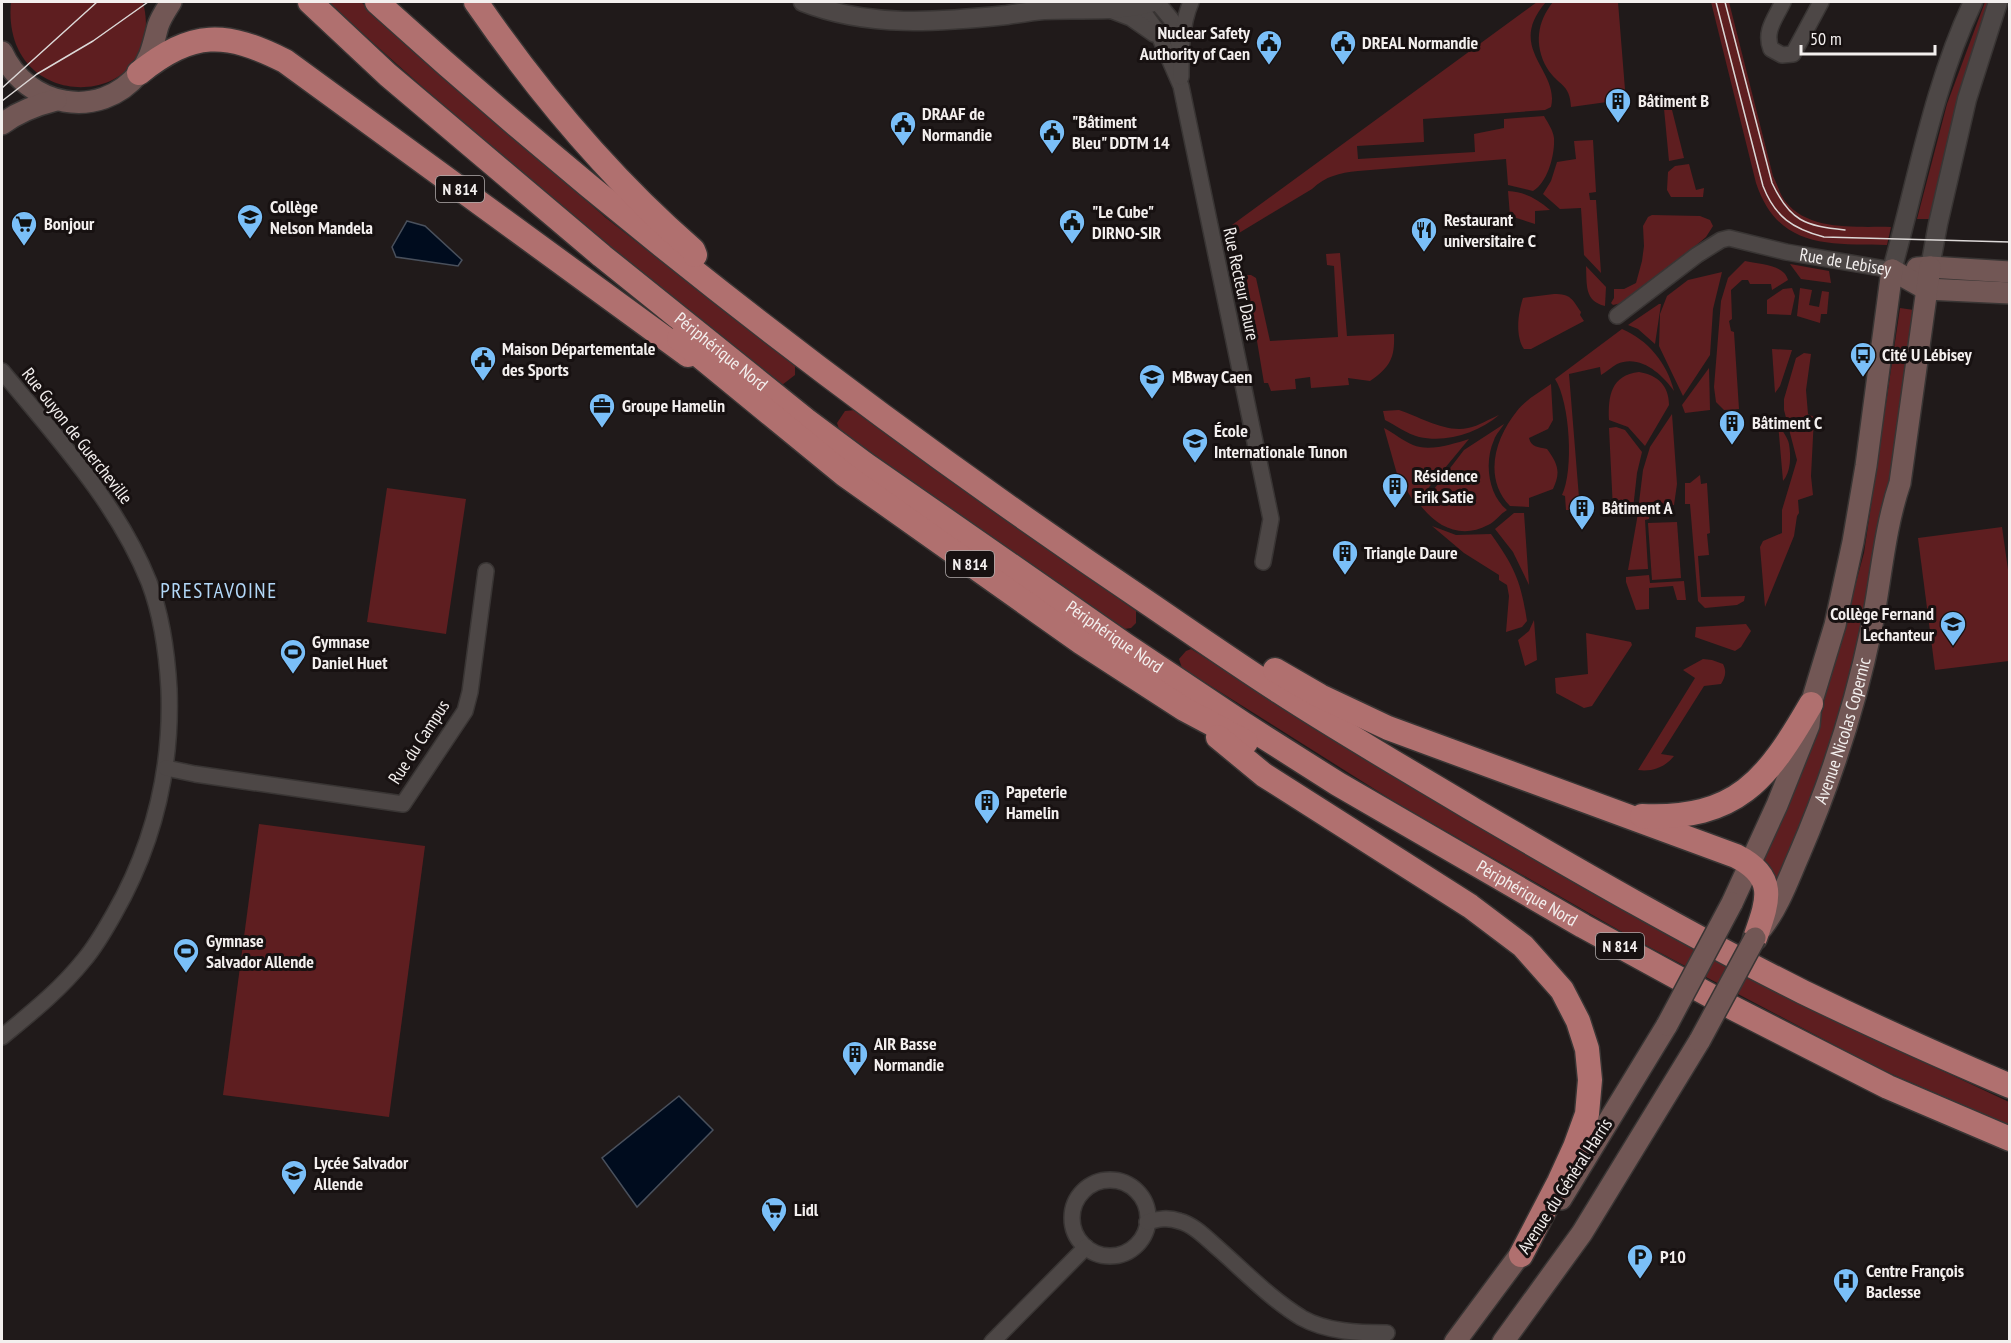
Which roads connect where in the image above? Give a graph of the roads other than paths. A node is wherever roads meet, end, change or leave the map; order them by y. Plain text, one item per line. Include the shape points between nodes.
1 (155, 2) edge
2 (171, 2) edge
3 (310, 2) edge
4 (377, 2) edge
5 (477, 2) edge
6 (803, 2) edge
7 (1074, 2) edge
8 (1150, 2) edge
9 (1191, 2) edge
10 (1783, 2) edge
11 (1821, 2) edge
12 (1973, 2) edge
13 (1998, 2) edge
14 (1106, 9) junction
15 (1042, 10) junction
16 (158, 27) junction
17 (1162, 44) junction
18 (2, 52) edge
19 (1181, 54) junction
20 (139, 73) junction
21 (388, 75) junction
22 (1181, 86) junction
23 (56, 100) junction
24 (2, 124) edge
25 (1930, 267) junction
26 (1892, 270) junction
27 (2010, 272) edge
28 (707, 282) junction
29 (1926, 289) junction
30 (2010, 293) edge
31 (1617, 316) dead end
32 (2, 371) edge
33 (764, 410) junction
34 (1263, 562) dead end
35 (486, 571) dead end
36 (1230, 658) junction
37 (1811, 704) junction
38 (1184, 709) junction
39 (166, 768) junction
40 (1625, 815) junction
41 (1450, 849) junction
42 (1750, 863) junction
43 (1761, 926) junction
44 (1697, 969) joint
45 (2, 1037) edge
46 (1700, 1040) joint
47 (2010, 1086) edge
48 (2010, 1139) edge
49 (1147, 1222) junction
50 (1086, 1247) junction
51 (1521, 1255) junction
52 (1387, 1333) dead end
53 (992, 1341) edge
54 (1455, 1341) edge
55 (1503, 1341) edge

1 - 16 main road
2 - 16 main road
3 - 21 highway, Périphérique Nord / N 814
4 - 28 highway, N 814 via 593,190
5 - 28 highway, N 814 via 555,106 618,179 693,250
6 - 15 street via 884,20 951,19
7 - 15 street
8 - 14 street
8 - 17 street, Rue Recteur Daure via 1144,13
8 - 19 street, Rue Recteur Daure via 1174,25
9 - 19 street, Rue Recteur Daure
10 - 11 street via 1767,39 1771,49 1782,55 1793,54
12 - 26 street, Rue de Lebisey via 1939,92
13 - 25 street via 1967,99
14 - 15 street
14 - 17 street, Rue Recteur Daure via 1131,18
16 - 20 main road via 152,52
17 - 22 street, Rue Recteur Daure
18 - 23 main road via 24,83
19 - 22 street, Rue Recteur Daure
20 - 23 main road via 123,88 103,98 81,102
20 - 33 highway, N 814 via 181,46 216,39 249,44 285,62
21 - 33 highway, N 814 via 402,107
21 - 41 highway, Périphérique Nord / N 814 via 602,256 865,464 1245,725
22 - 34 street, Rue Recteur Daure via 1270,519
23 - 24 main road via 37,105
25 - 26 main road
25 - 27 main road
25 - 29 main road
26 - 29 main road
26 - 31 street, Rue de Lebisey via 1729,238 1697,255
26 - 37 main road, Avenue Nicolas Copernic via 1853,542 1835,625
28 - 36 highway, N 814 via 971,481
29 - 30 main road
29 - 43 main road, Avenue Nicolas Copernic via 1900,483 1860,676 1812,825 1778,902
32 - 39 street, Rue Guyon de Guercheville via 101,493 149,583 168,664 170,732
33 - 38 highway, N 814 via 855,482 1082,643
35 - 39 street, Rue du Campus via 465,711 403,804
36 - 40 highway, N 814 via 1263,663 1388,728
36 - 47 highway, N 814 via 1279,692 1599,883 1798,989
37 - 40 highway, N 814 via 1770,768 1739,796 1717,807 1687,814
37 - 42 main road, Avenue Nicolas Copernic via 1809,725
38 - 41 highway, N 814
38 - 51 highway, N 814 via 1264,775 1470,906 1523,946 1562,990 1587,1049 1587,1114 1559,1182
39 - 45 street, Rue Guyon de Guercheville via 148,840 128,889 100,938 63,985
40 - 42 highway, N 814
41 - 48 highway, Périphérique Nord / N 814 via 1733,1008 1888,1087
42 - 43 highway via 1763,879 1767,892
42 - 44 main road, Avenue Nicolas Copernic, bridge
43 - 46 main road, Avenue Nicolas Copernic, bridge
44 - 51 main road, Avenue du Général Harris, bridge via 1556,1207
46 - 55 main road, Avenue du Général Harris via 1582,1233
49 - 50 street via 1144,1233 1129,1250 1107,1255
49 - 50 street via 1147,1209 1133,1187 1108,1179 1095,1182 1076,1199 1072,1212 1072,1225
49 - 52 street via 1160,1218 1180,1221 1200,1233 1303,1319 1336,1329
50 - 53 street
51 - 54 main road, Avenue du Général Harris

